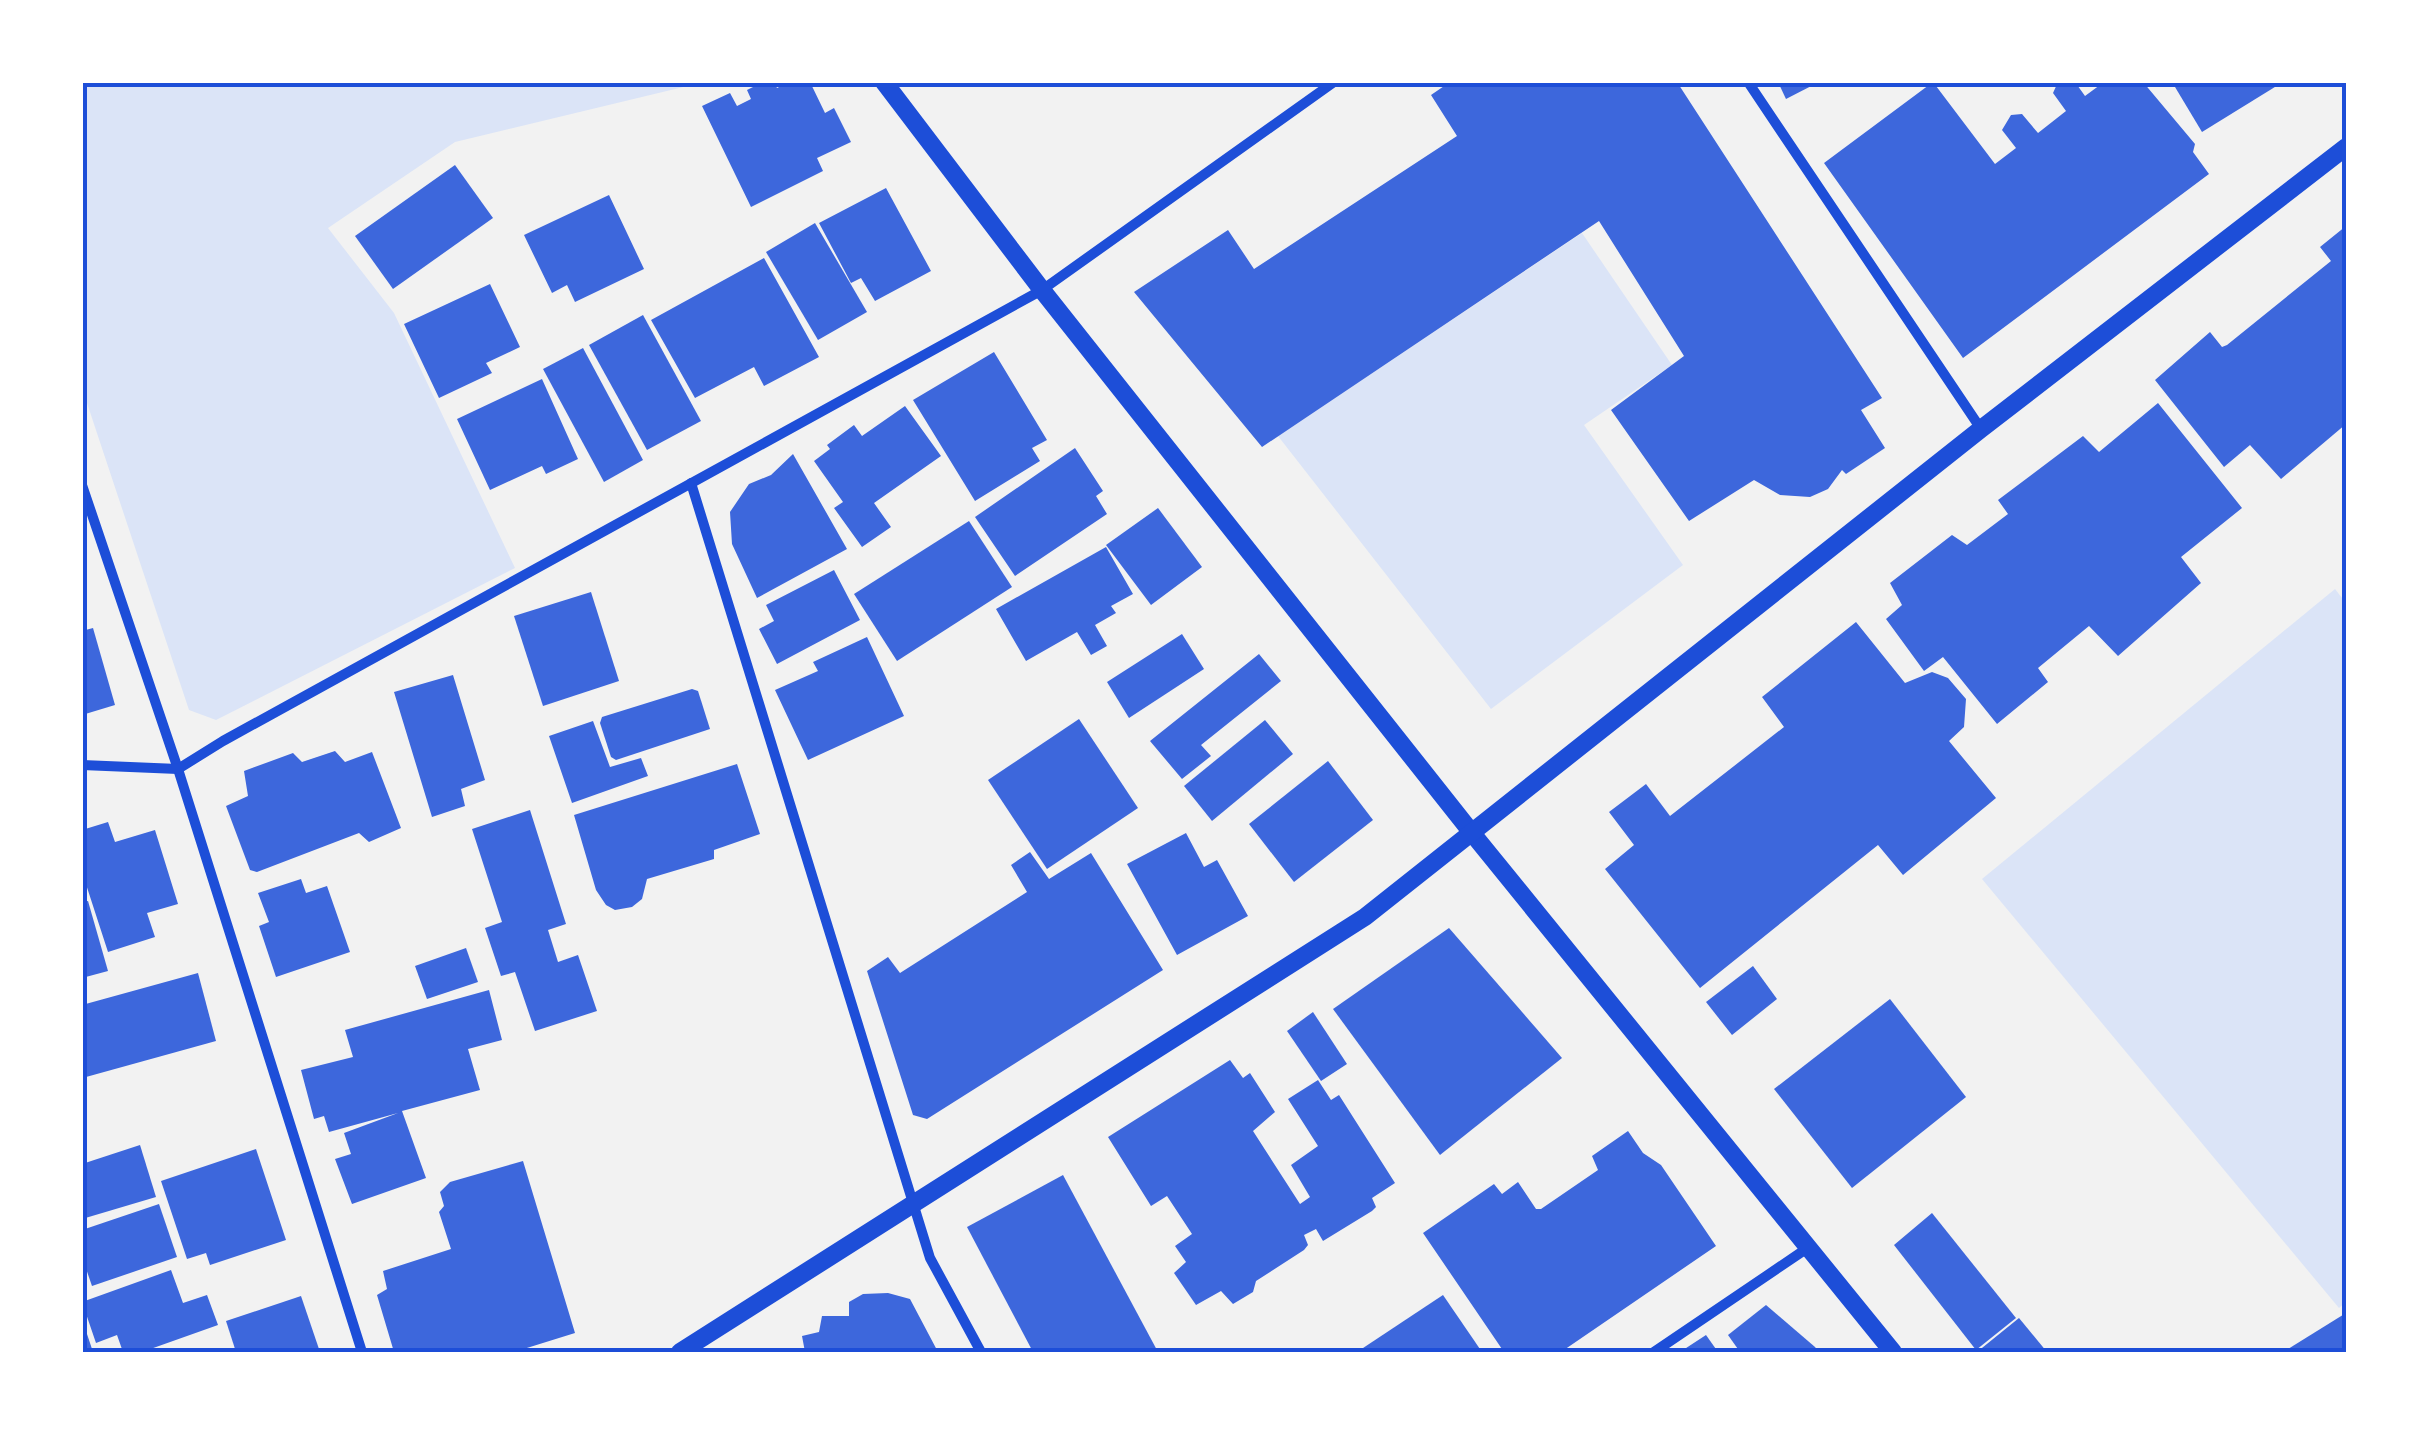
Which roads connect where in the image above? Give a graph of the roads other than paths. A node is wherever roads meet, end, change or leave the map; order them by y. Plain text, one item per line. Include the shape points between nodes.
1 (884, 82) edge
2 (1334, 82) edge
3 (1748, 82) edge
4 (2346, 147) edge
5 (1042, 290) junction
6 (1981, 429) junction
7 (691, 483) junction
8 (82, 485) edge
9 (82, 766) edge
10 (178, 769) junction
11 (1472, 834) junction
12 (913, 1207) junction
13 (1810, 1246) junction
14 (362, 1352) edge
15 (680, 1352) edge
16 (981, 1352) edge
17 (1654, 1352) edge
18 (1894, 1352) edge

1 - 5 street
2 - 5 street
3 - 6 street
4 - 6 street
5 - 7 street
5 - 11 street
6 - 11 street
7 - 10 street
7 - 12 street
8 - 10 street
9 - 10 street
10 - 14 street
11 - 12 street via 1365,918
11 - 13 street
12 - 15 street
12 - 16 street via 930,1258
13 - 17 street
13 - 18 street

